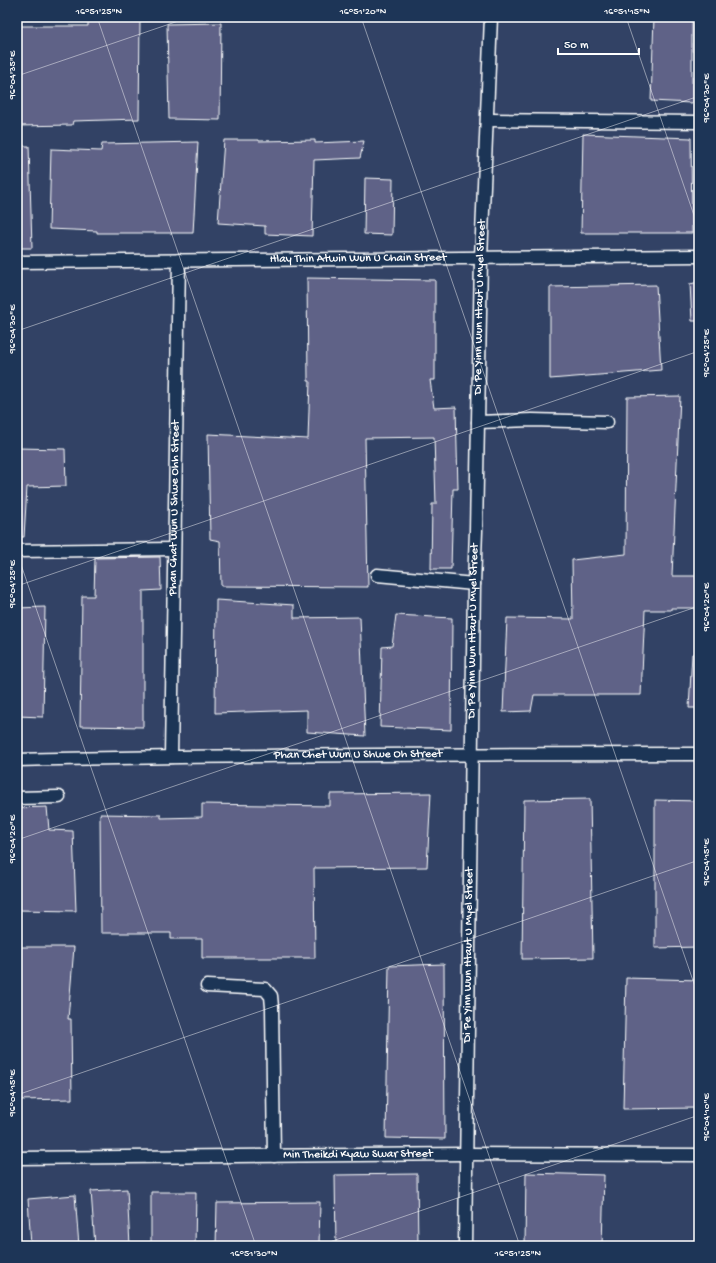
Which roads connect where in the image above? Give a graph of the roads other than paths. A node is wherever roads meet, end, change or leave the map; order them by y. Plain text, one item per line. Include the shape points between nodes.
1 (491, 17) edge
2 (487, 120) junction
3 (699, 122) edge
4 (699, 256) edge
5 (481, 258) junction
6 (179, 260) junction
7 (17, 262) edge
8 (478, 422) junction
9 (608, 422) dead end
10 (173, 549) junction
11 (17, 551) edge
12 (377, 576) dead end
13 (474, 584) junction
14 (472, 754) junction
15 (699, 754) edge
16 (171, 757) junction
17 (17, 760) edge
18 (58, 797) dead end
19 (17, 798) edge
20 (207, 986) dead end
21 (465, 1154) junction
22 (699, 1155) edge
23 (274, 1156) junction
24 (17, 1158) edge
25 (464, 1246) edge

1 - 2 street, Di Pe Yinn Wun Htaut U Myel Street
2 - 3 street
2 - 5 street, Di Pe Yinn Wun Htaut U Myel Street
4 - 5 street, Hlay Thin Atwin Wun U Chain Street
5 - 6 street, Hlay Thin Atwin Wun U Chain Street
5 - 8 street, Di Pe Yinn Wun Htaut U Myel Street
6 - 7 street, Hlay Thin Atwin Wun U Chain Street
6 - 10 street, Phan Chat Wun U Shwe Ohh Street
8 - 9 street
8 - 13 street, Di Pe Yinn Wun Htaut U Myel Street
10 - 11 street
10 - 16 street, Phan Chat Wun U Shwe Ohh Street
12 - 13 street
13 - 14 street, Di Pe Yinn Wun Htaut U Myel Street
14 - 15 street, Phan Chet Wun U Shwe Oh Street
14 - 16 street, Phan Chet Wun U Shwe Oh Street
14 - 21 street, Di Pe Yinn Wun Htaut U Myel Street
16 - 17 street, Phan Chet Wun U Shwe Oh Street
18 - 19 street
20 - 23 street via 265,988 271,996
21 - 22 street, Min Theikdi Kyaw Swar Street
21 - 23 street, Min Theikdi Kyaw Swar Street
21 - 25 street, Di Pe Yinn Wun Htaut U Myel Street
23 - 24 street, Min Theikdi Kyaw Swar Street

